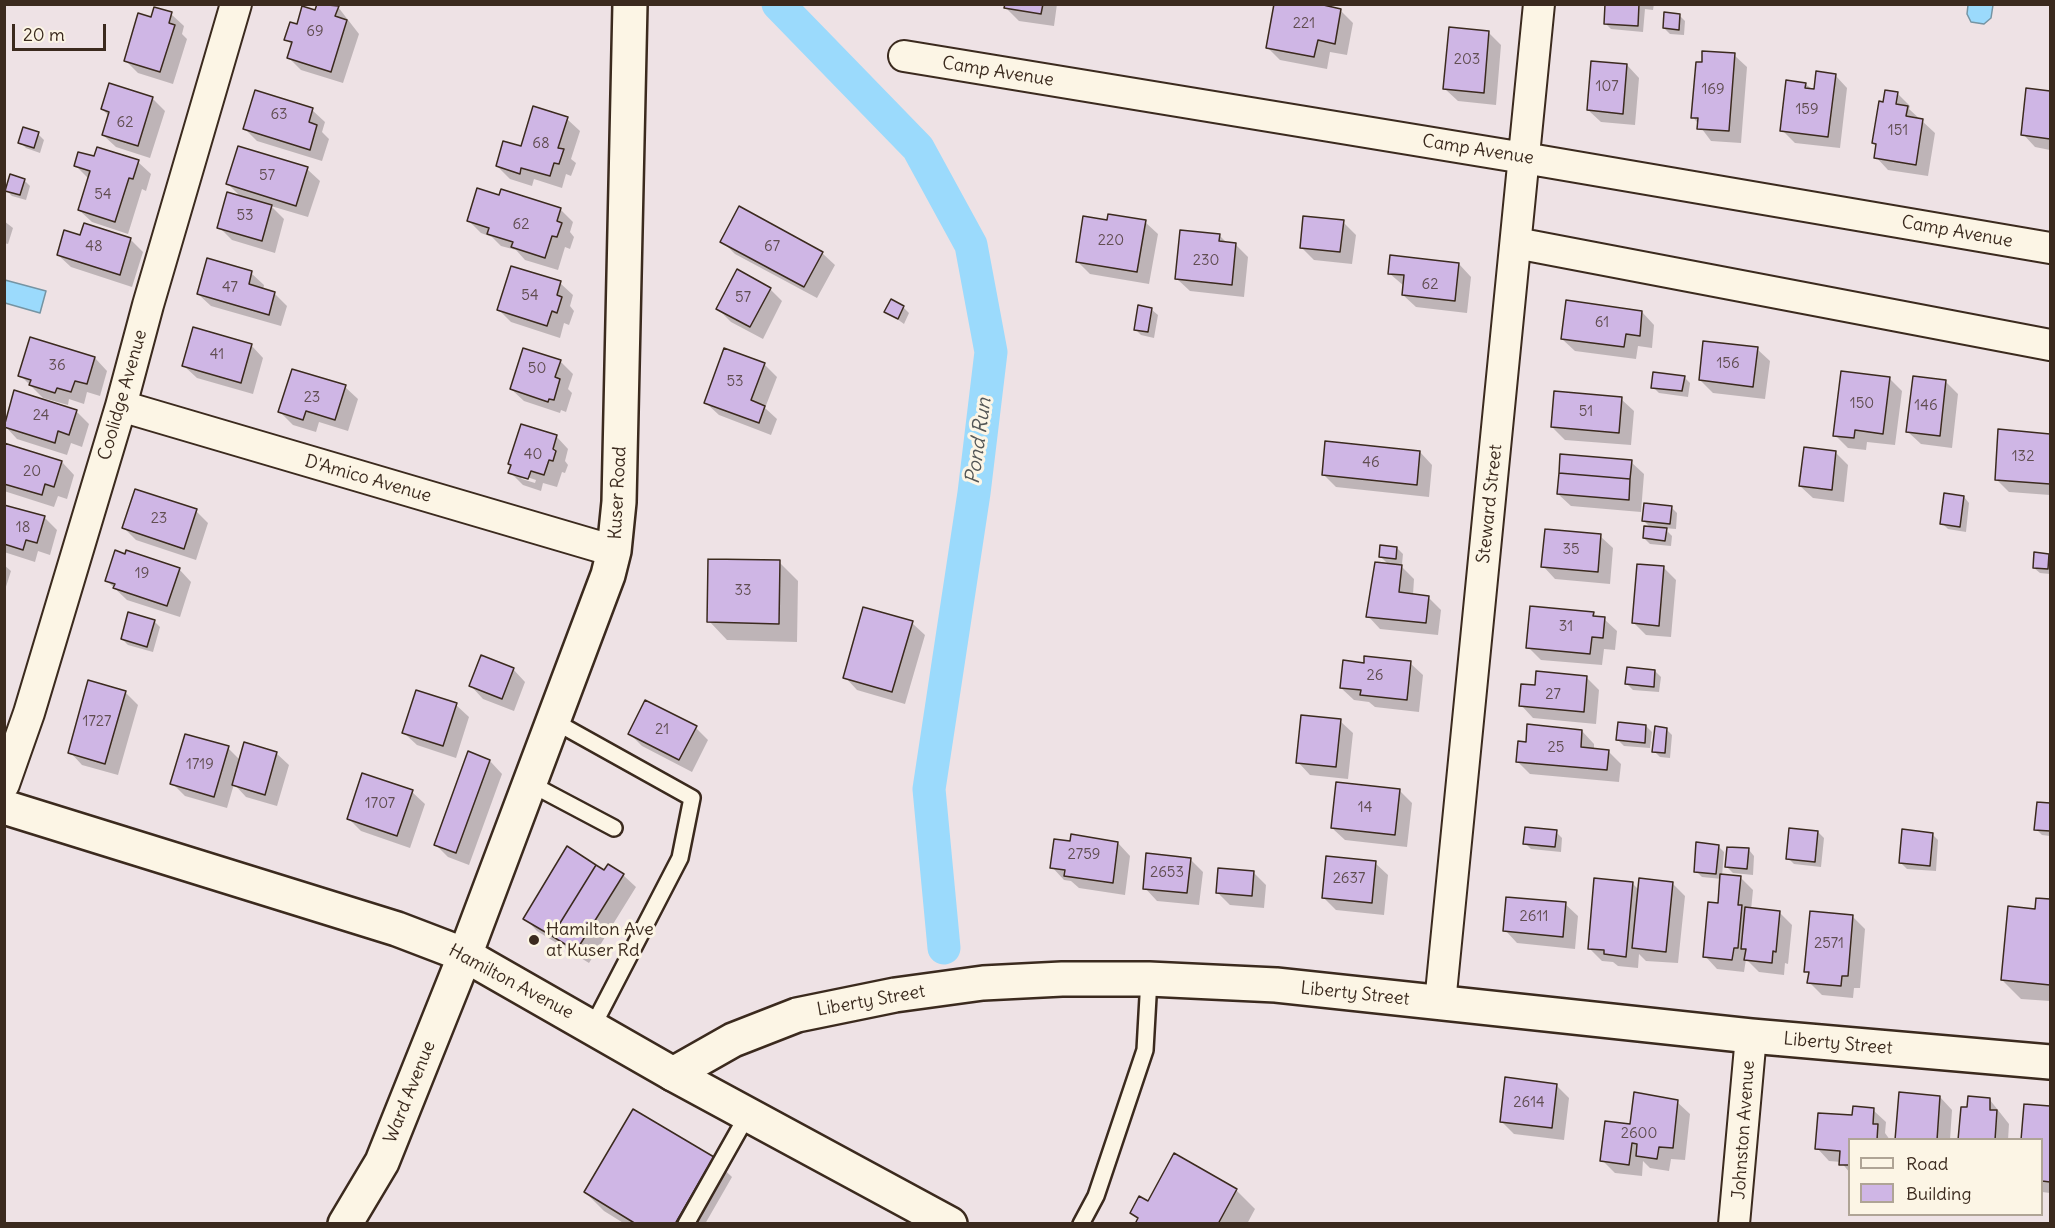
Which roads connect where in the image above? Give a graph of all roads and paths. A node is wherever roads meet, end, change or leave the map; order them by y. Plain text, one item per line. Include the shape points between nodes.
1 (236, 4) edge
2 (630, 4) edge
3 (1539, 4) edge
4 (904, 56) dead end
5 (1524, 158) junction
6 (1516, 243) junction
7 (2050, 248) edge
8 (2050, 345) edge
9 (121, 406) junction
10 (614, 551) junction
11 (552, 720) junction
12 (529, 783) junction
13 (4, 784) edge
14 (4, 807) edge
15 (614, 828) dead end
16 (465, 955) junction
17 (1149, 979) junction
18 (1440, 1003) junction
19 (593, 1026) junction
20 (1751, 1036) junction
21 (2050, 1062) edge
22 (673, 1074) junction
23 (748, 1114) junction
24 (941, 1221) edge
25 (345, 1224) edge
26 (686, 1224) edge
27 (1081, 1224) edge
28 (1734, 1224) edge

1 - 9 street, Coolidge Avenue
2 - 10 street, Kuser Road via 619,502
3 - 5 street, Steward Street
4 - 5 street, Camp Avenue
5 - 6 street, Steward Street
5 - 7 street, Camp Avenue
6 - 8 street
6 - 18 street, Steward Street
9 - 10 street, D'Amico Avenue
9 - 13 street, Coolidge Avenue
10 - 11 street, Kuser Road
11 - 12 street, Kuser Road
11 - 19 lane via 692,798 680,858
12 - 15 lane
12 - 16 street, Kuser Road
14 - 16 street, Hamilton Avenue via 386,926
16 - 19 street, Hamilton Avenue
16 - 25 street, Ward Avenue via 382,1162
17 - 18 street, Liberty Street via 1276,985
17 - 22 street, Liberty Street via 983,983 895,995 797,1015 733,1040
17 - 27 lane via 1145,1050 1096,1196
18 - 20 street, Liberty Street
19 - 22 street, Hamilton Avenue
20 - 21 street, Liberty Street
20 - 28 street, Johnston Avenue
22 - 23 street, Hamilton Avenue
23 - 24 street, Hamilton Avenue
23 - 26 lane

